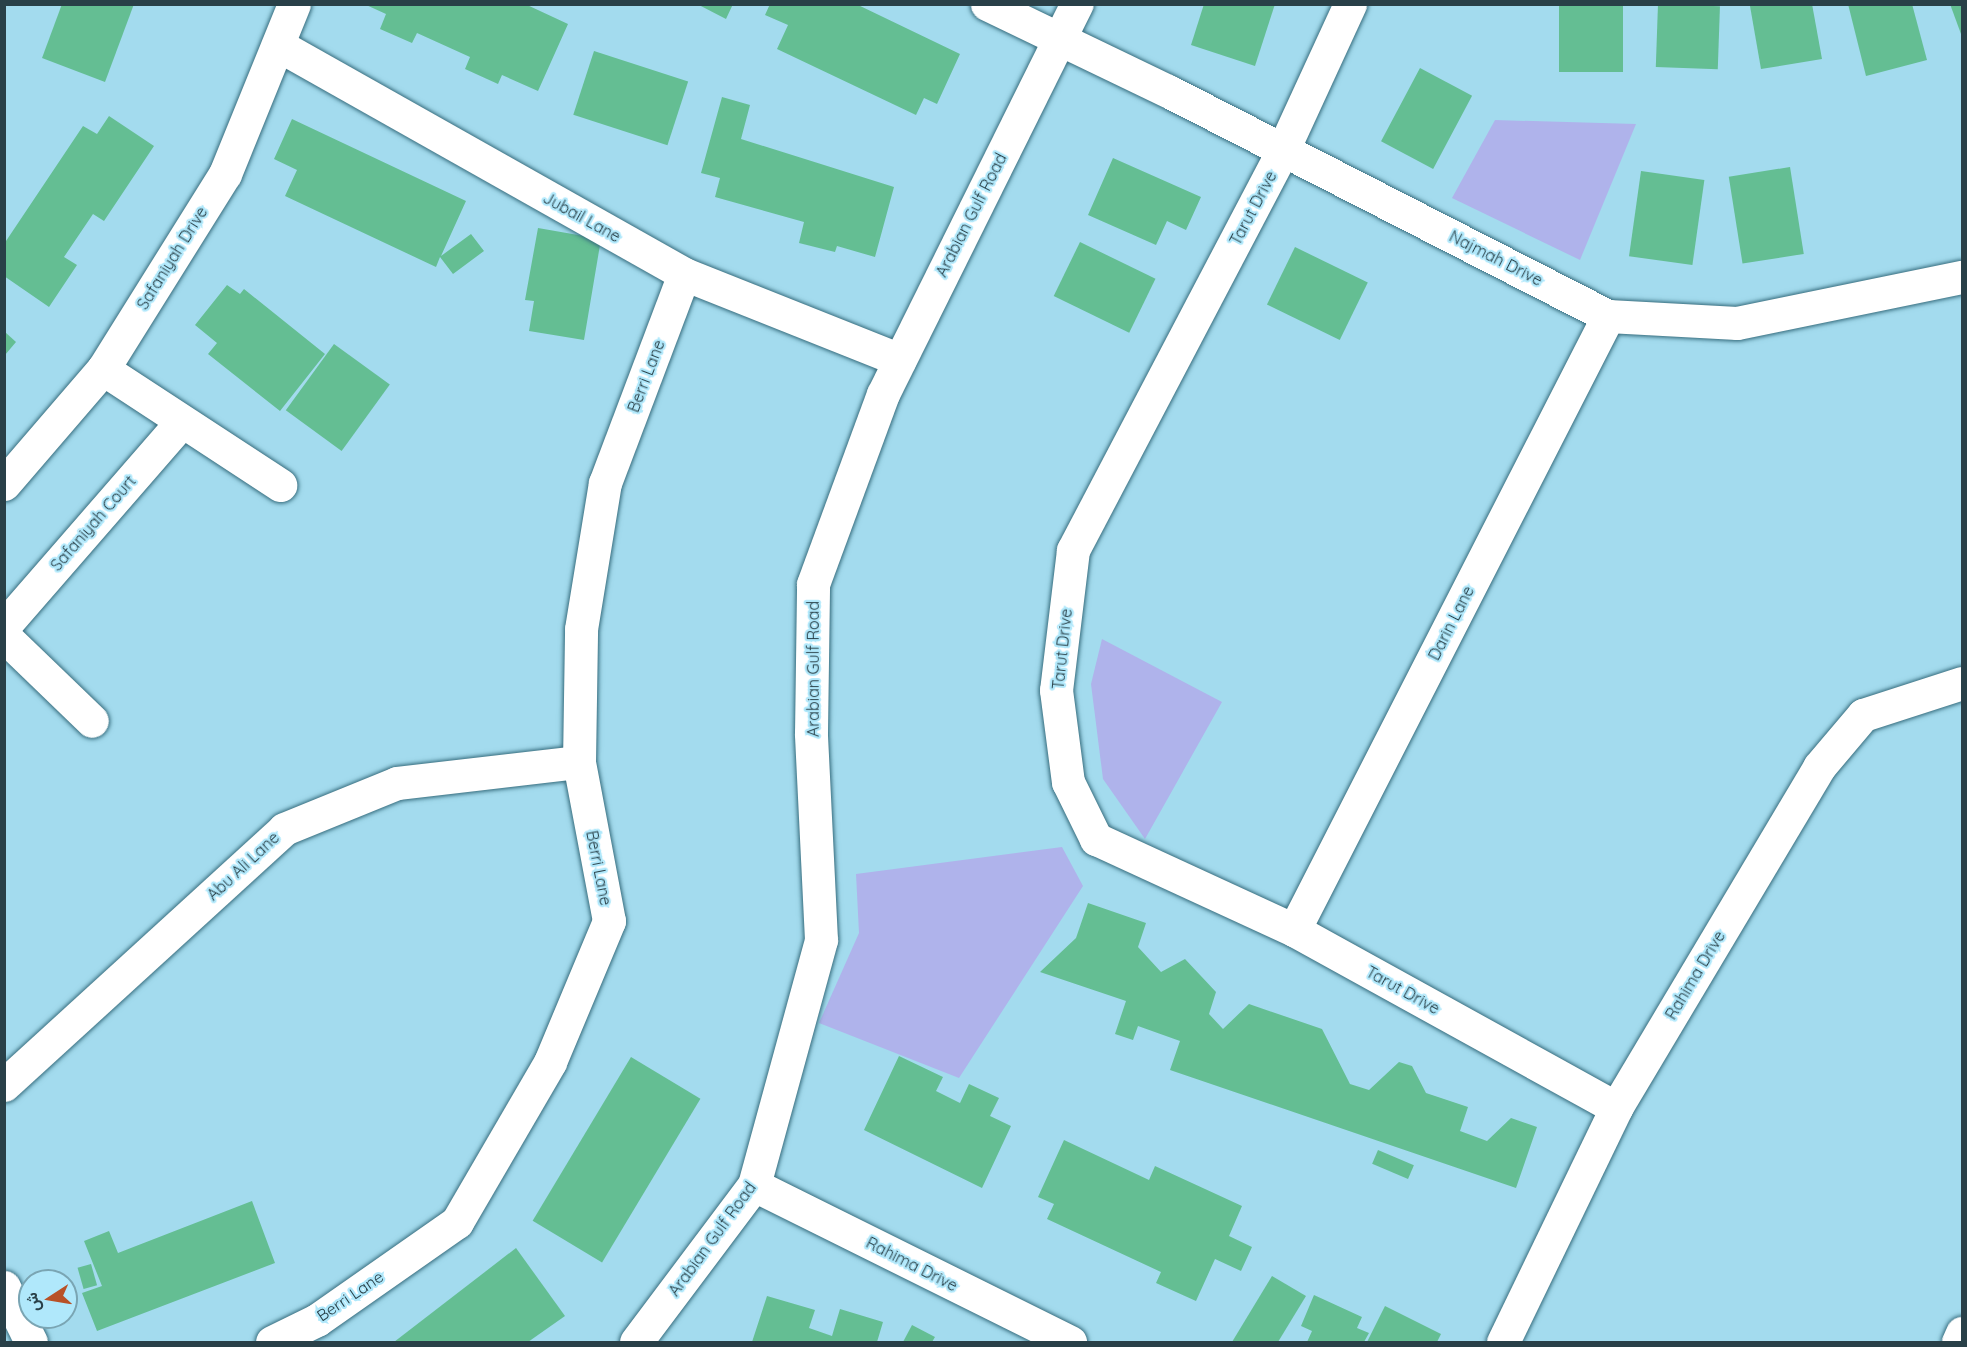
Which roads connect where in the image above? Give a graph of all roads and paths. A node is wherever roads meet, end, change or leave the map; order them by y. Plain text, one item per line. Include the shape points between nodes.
1 (294, 4) edge
2 (987, 4) edge
3 (1077, 4) edge
4 (1350, 4) edge
5 (1062, 40) junction
6 (278, 45) junction
7 (1283, 150) junction
8 (684, 274) junction
9 (1962, 277) edge
10 (1608, 316) junction
11 (900, 360) junction
12 (102, 369) junction
13 (182, 421) junction
14 (4, 484) edge
15 (280, 485) dead end
16 (4, 626) edge
17 (4, 636) edge
18 (1962, 683) edge
19 (92, 721) dead end
20 (579, 762) junction
21 (1294, 930) junction
22 (4, 1085) edge
23 (1616, 1108) junction
24 (754, 1185) junction
25 (4, 1287) edge
26 (1962, 1333) edge
27 (32, 1342) edge
28 (272, 1342) edge
29 (636, 1342) edge
30 (1070, 1342) edge
31 (1503, 1342) edge
32 (1958, 1342) edge

1 - 6 street, Safaniyah Drive
2 - 5 street, Najmah Drive
3 - 5 street, Arabian Gulf Road
4 - 7 street, Tarut Drive
5 - 7 street, Najmah Drive
5 - 11 street, Arabian Gulf Road via 975,204
6 - 8 street, Jubail Lane
6 - 12 street, Safaniyah Drive via 225,174
7 - 10 street, Najmah Drive
7 - 21 street, Tarut Drive via 1073,550 1056,690 1068,782 1096,839
8 - 11 street, Jubail Lane
8 - 20 street, Berri Lane via 605,483 581,629
9 - 10 street, Najmah Drive via 1737,323
10 - 21 street, Darin Lane
11 - 24 street, Arabian Gulf Road via 883,394 813,584 812,733 821,940
12 - 13 street
12 - 14 street, Safaniyah Drive
13 - 15 street
13 - 16 street, Safaniyah Court
17 - 19 street
18 - 23 street, Rahima Drive via 1863,715 1819,767
20 - 22 street, Abu Ali Lane via 397,783 284,829
20 - 28 street, Berri Lane via 609,921 550,1062 457,1222 317,1320
21 - 23 street, Tarut Drive
23 - 31 street, Rahima Drive
24 - 29 street, Arabian Gulf Road
24 - 30 street, Rahima Drive
25 - 27 street
26 - 32 street

